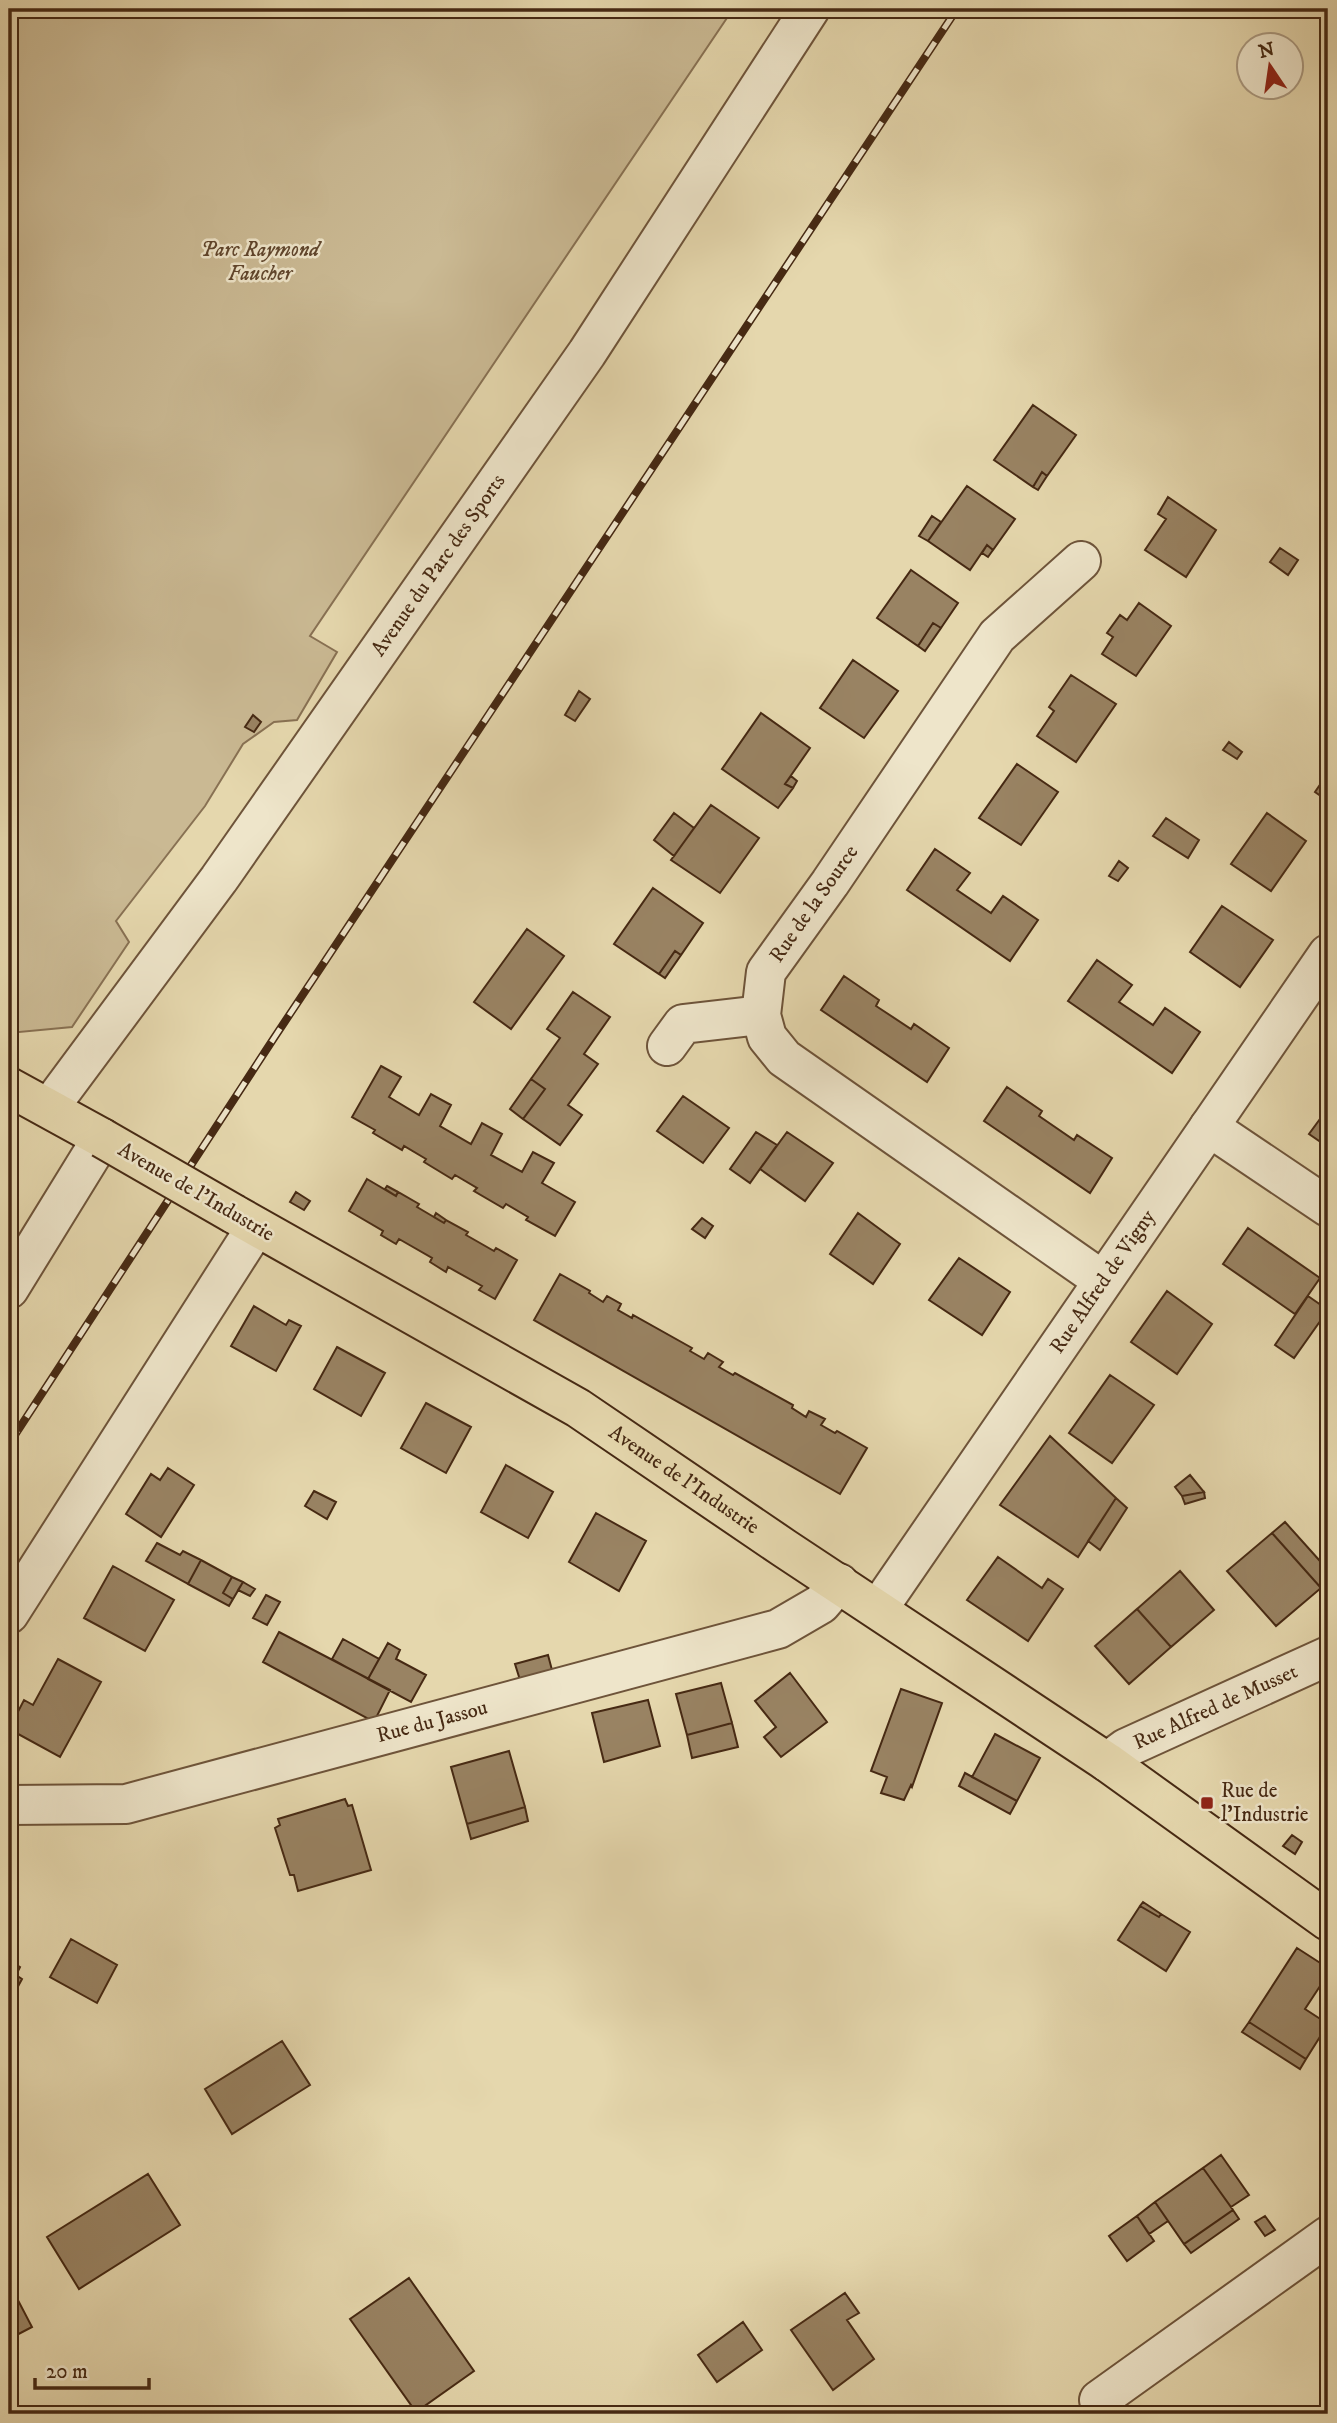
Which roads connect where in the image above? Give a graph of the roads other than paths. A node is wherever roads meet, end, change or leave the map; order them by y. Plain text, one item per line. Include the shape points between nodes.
1 (810, 9) edge
2 (1081, 561) dead end
3 (1328, 954) edge
4 (761, 1015) junction
5 (667, 1046) dead end
6 (9, 1087) edge
7 (49, 1108) junction
8 (1209, 1126) junction
9 (102, 1138) junction
10 (1328, 1207) edge
11 (245, 1221) junction
12 (1102, 1280) junction
13 (9, 1289) edge
14 (839, 1583) junction
15 (878, 1609) junction
16 (9, 1614) edge
17 (1328, 1656) edge
18 (1107, 1762) junction
19 (9, 1805) edge
20 (1328, 1921) edge
21 (1328, 2236) edge
22 (1099, 2400) dead end

1 - 7 street, Avenue du Parc des Sports via 587,353 219,879
2 - 4 street, Rue de la Source via 998,636 766,972
3 - 8 street, Rue Alfred de Vigny
4 - 5 street via 683,1024
4 - 12 street via 767,1037 784,1058
6 - 7 main road, Avenue de l'Industrie
7 - 9 main road, Avenue de l'Industrie
8 - 10 street
8 - 12 street, Rue Alfred de Vigny
9 - 11 main road, Avenue de l'Industrie, bridge
9 - 13 street
11 - 14 main road, Avenue de l'Industrie via 578,1408
11 - 16 street
12 - 15 street, Rue Alfred de Vigny
14 - 15 main road, Avenue de l'Industrie
14 - 19 street, Rue du Jassou via 821,1604 778,1629 139,1801
15 - 18 main road, Avenue de l'Industrie
17 - 18 street, Rue Alfred de Musset via 1126,1748
18 - 20 main road, Avenue de l'Industrie
21 - 22 street

